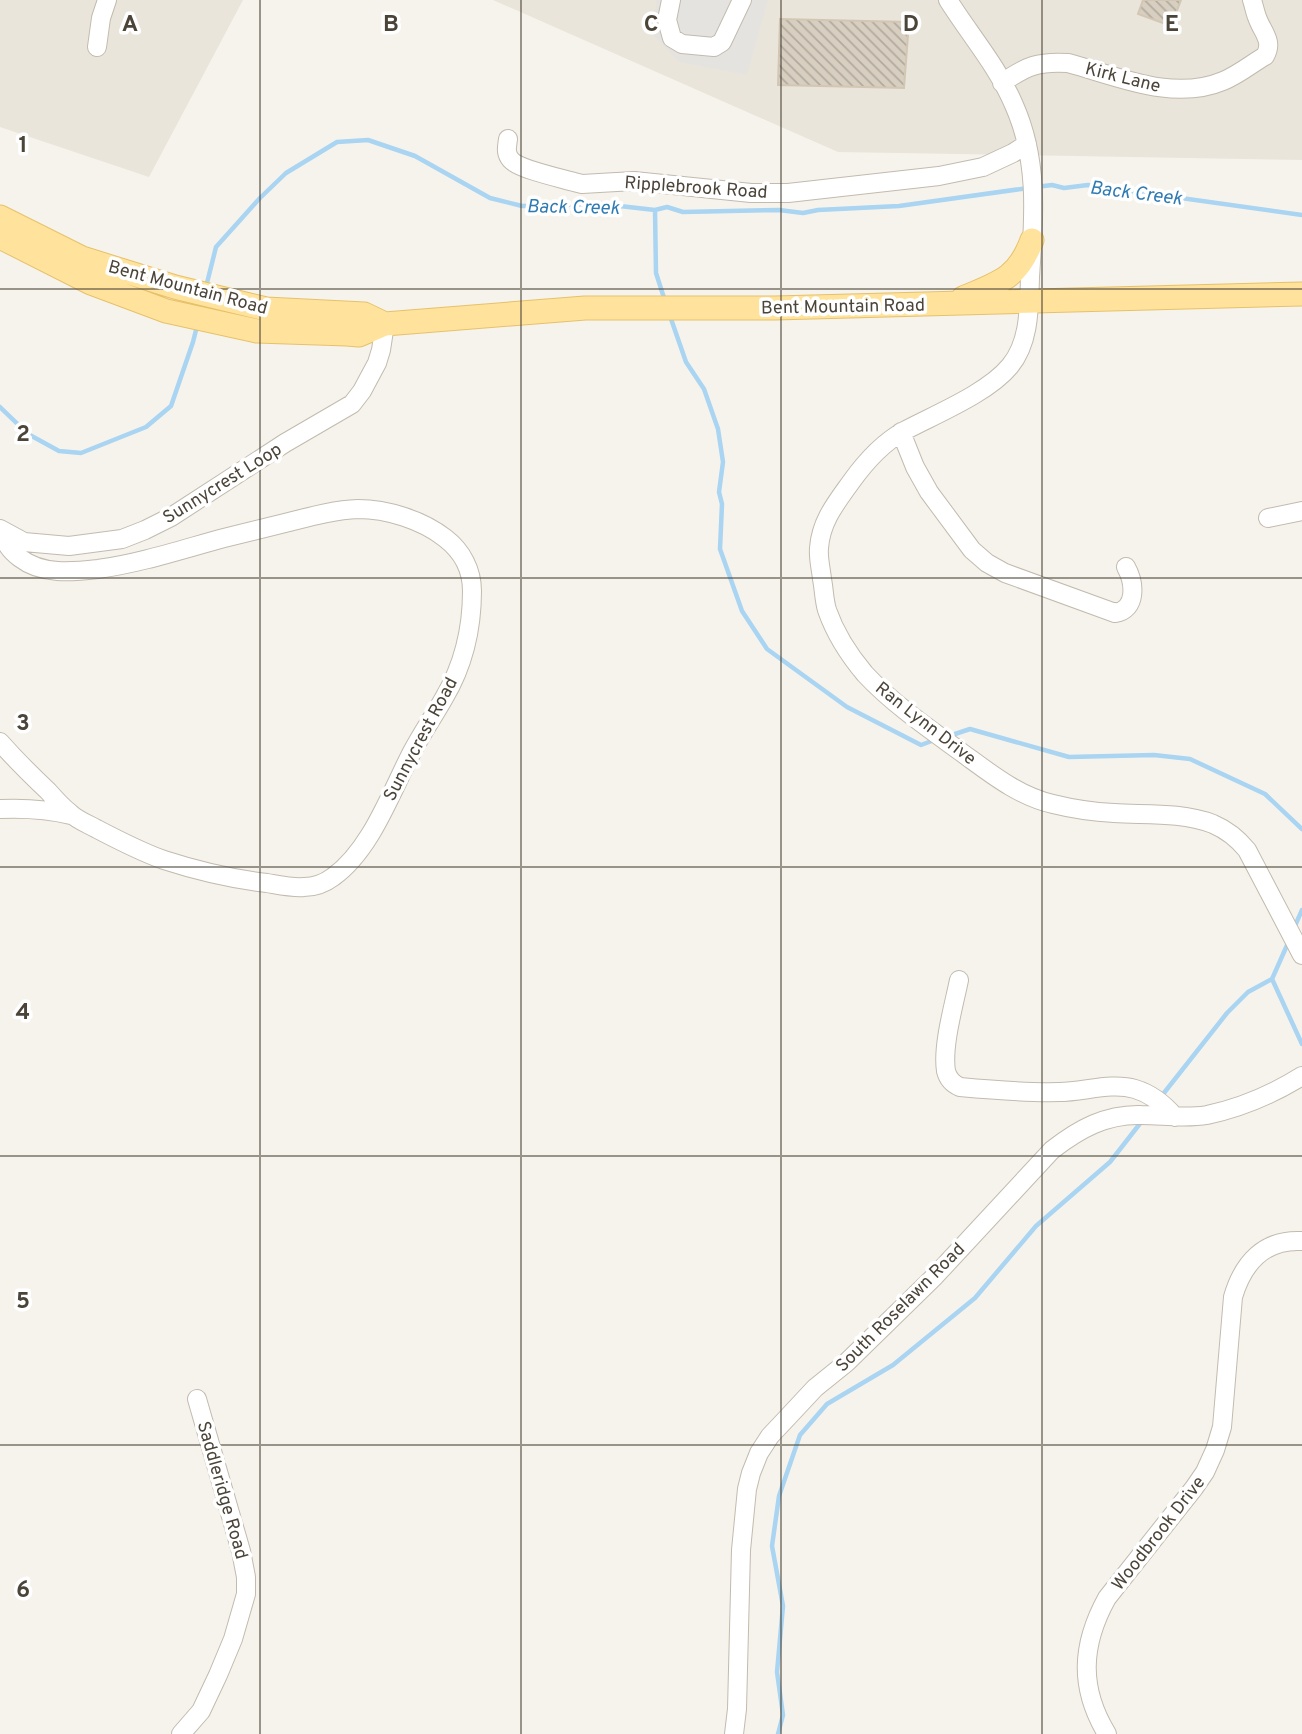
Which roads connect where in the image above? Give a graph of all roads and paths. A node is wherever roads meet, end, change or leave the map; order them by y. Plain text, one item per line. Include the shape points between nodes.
1 (107, 0) edge
2 (671, 0) edge
3 (742, 0) edge
4 (948, 0) edge
5 (1252, 0) edge
6 (97, 47) dead end
7 (1002, 83) junction
8 (508, 139) dead end
9 (1027, 144) junction
10 (0, 217) edge
11 (0, 237) edge
12 (1032, 240) junction
13 (1302, 294) edge
14 (1029, 301) junction
15 (953, 303) junction
16 (349, 324) junction
17 (385, 324) junction
18 (901, 432) junction
19 (1302, 511) edge
20 (1268, 518) dead end
21 (3, 531) edge
22 (1126, 567) dead end
23 (0, 742) edge
24 (0, 809) edge
25 (71, 815) junction
26 (1302, 955) edge
27 (959, 980) dead end
28 (1302, 1076) edge
29 (1175, 1117) junction
30 (1302, 1241) edge
31 (197, 1399) dead end
32 (188, 1732) edge
33 (734, 1734) edge
34 (1107, 1734) edge

1 - 6 street
2 - 3 street via 667,20 672,38 682,44 714,47 722,42
4 - 7 street, Ran Lynn Drive
5 - 7 street, Kirk Lane via 1269,49 1265,56 1210,86 1189,89 1141,84 1058,62 1021,70
7 - 9 street, Ran Lynn Drive
8 - 9 street, Ripplebrook Road via 506,149 513,162 582,184 634,181 751,193 939,176 983,167
9 - 12 street, Ran Lynn Drive via 1032,172
10 - 16 main road, Bent Mountain Road via 82,258 175,287
11 - 16 main road, Bent Mountain Road via 91,283 166,311 257,331
12 - 14 street, Ran Lynn Drive
12 - 15 main road via 1014,272
13 - 14 main road, Bent Mountain Road
14 - 15 main road, Bent Mountain Road
14 - 18 street, Ran Lynn Drive via 1022,348 1009,367 993,383
15 - 17 main road, Bent Mountain Road via 585,309
16 - 17 main road, Bent Mountain Road via 364,314
17 - 21 street, Sunnycrest Loop via 377,363 352,404 171,517 122,539 69,546 24,542
18 - 22 street via 929,492 987,563 1115,613 1128,608 1132,597
18 - 26 street, Ran Lynn Drive via 878,449 834,505 818,550 826,607 863,672 925,727 1032,798 1081,810 1188,818 1227,831 1247,850
19 - 20 street
21 - 25 street, Sunnycrest Road via 10,549 33,566 75,572 114,567 321,513 372,510 437,531 463,556 472,584 468,637 446,695 361,847 333,878 307,887 207,872 153,855
23 - 25 street, Sunnycrest Road
24 - 25 street, Sunnycrest Road
27 - 29 street via 946,1054 946,1071 954,1085 1026,1092 1134,1089 1152,1096
28 - 29 street, South Roselawn Road via 1236,1107
29 - 33 street, South Roselawn Road via 1139,1115 1093,1123 1052,1150 935,1276 770,1436 747,1489
30 - 34 street, Woodbrook Drive via 1282,1242 1258,1254 1238,1281 1222,1427 1215,1450 1194,1488 1097,1617 1086,1670 1090,1695
31 - 32 street, Saddleridge Road via 246,1577 233,1639

